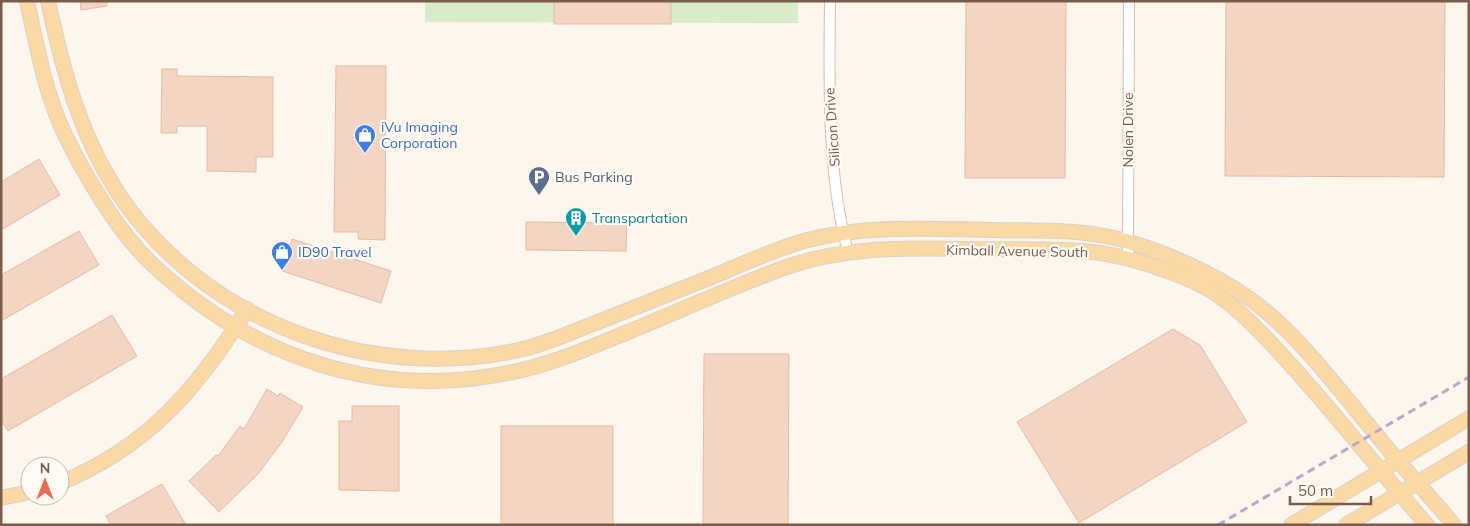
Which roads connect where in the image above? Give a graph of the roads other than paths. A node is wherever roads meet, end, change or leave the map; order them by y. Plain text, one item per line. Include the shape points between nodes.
1 (28, 1) edge
2 (48, 1) edge
3 (830, 1) edge
4 (1129, 1) edge
5 (116, 187) junction
6 (99, 196) junction
7 (842, 232) junction
8 (1128, 241) junction
9 (848, 252) junction
10 (1128, 259) junction
11 (646, 303) junction
12 (1256, 304) junction
13 (247, 309) junction
14 (1245, 316) junction
15 (656, 321) junction
16 (235, 328) junction
17 (447, 359) junction
18 (448, 380) junction
19 (1469, 418) edge
20 (1469, 452) edge
21 (1399, 460) junction
22 (1381, 472) junction
23 (70, 478) edge
24 (1418, 482) junction
25 (20, 494) edge
26 (1399, 494) junction
27 (1, 498) edge
28 (1291, 525) edge
29 (1346, 525) edge
30 (1427, 525) edge
31 (1454, 525) edge

1 - 6 main road, Kimball Avenue South via 50,98 64,133
2 - 5 main road, Kimball Avenue South via 69,92 82,125
3 - 7 street, Silicon Drive via 830,117
4 - 8 street, Nolen Drive
5 - 6 main road
5 - 13 main road, Kimball Avenue South via 130,210 181,263
6 - 16 main road, Kimball Avenue South via 150,262
7 - 8 main road, Kimball Avenue South via 934,229 1056,231
7 - 9 street, Silicon Drive
7 - 11 main road, Kimball Avenue South via 776,250
8 - 10 street, Nolen Drive
8 - 12 main road, Kimball Avenue South via 1189,263
9 - 10 main road, Kimball Avenue South via 889,248 1045,250 1092,252
9 - 15 main road, Kimball Avenue South via 783,269
10 - 14 main road, Kimball Avenue South via 1194,281
11 - 15 main road
11 - 17 main road, Kimball Avenue South via 523,350
12 - 14 main road
12 - 21 main road, Kimball Avenue South via 1282,326 1315,362
13 - 16 main road
13 - 17 main road, Kimball Avenue South via 276,325 363,354
14 - 22 main road, Kimball Avenue South via 1300,375
15 - 18 main road, Kimball Avenue South via 585,350 514,372
16 - 18 main road, Kimball Avenue South via 283,352 339,370 414,381
16 - 23 main road via 191,391 145,435 109,460
17 - 18 main road
19 - 21 main road
20 - 24 main road
21 - 22 main road
21 - 24 main road, Kimball Avenue South
22 - 26 main road, Kimball Avenue South
22 - 28 main road
24 - 26 main road
24 - 31 main road, Kimball Avenue South
25 - 27 main road
26 - 29 main road
26 - 30 main road, Kimball Avenue South

